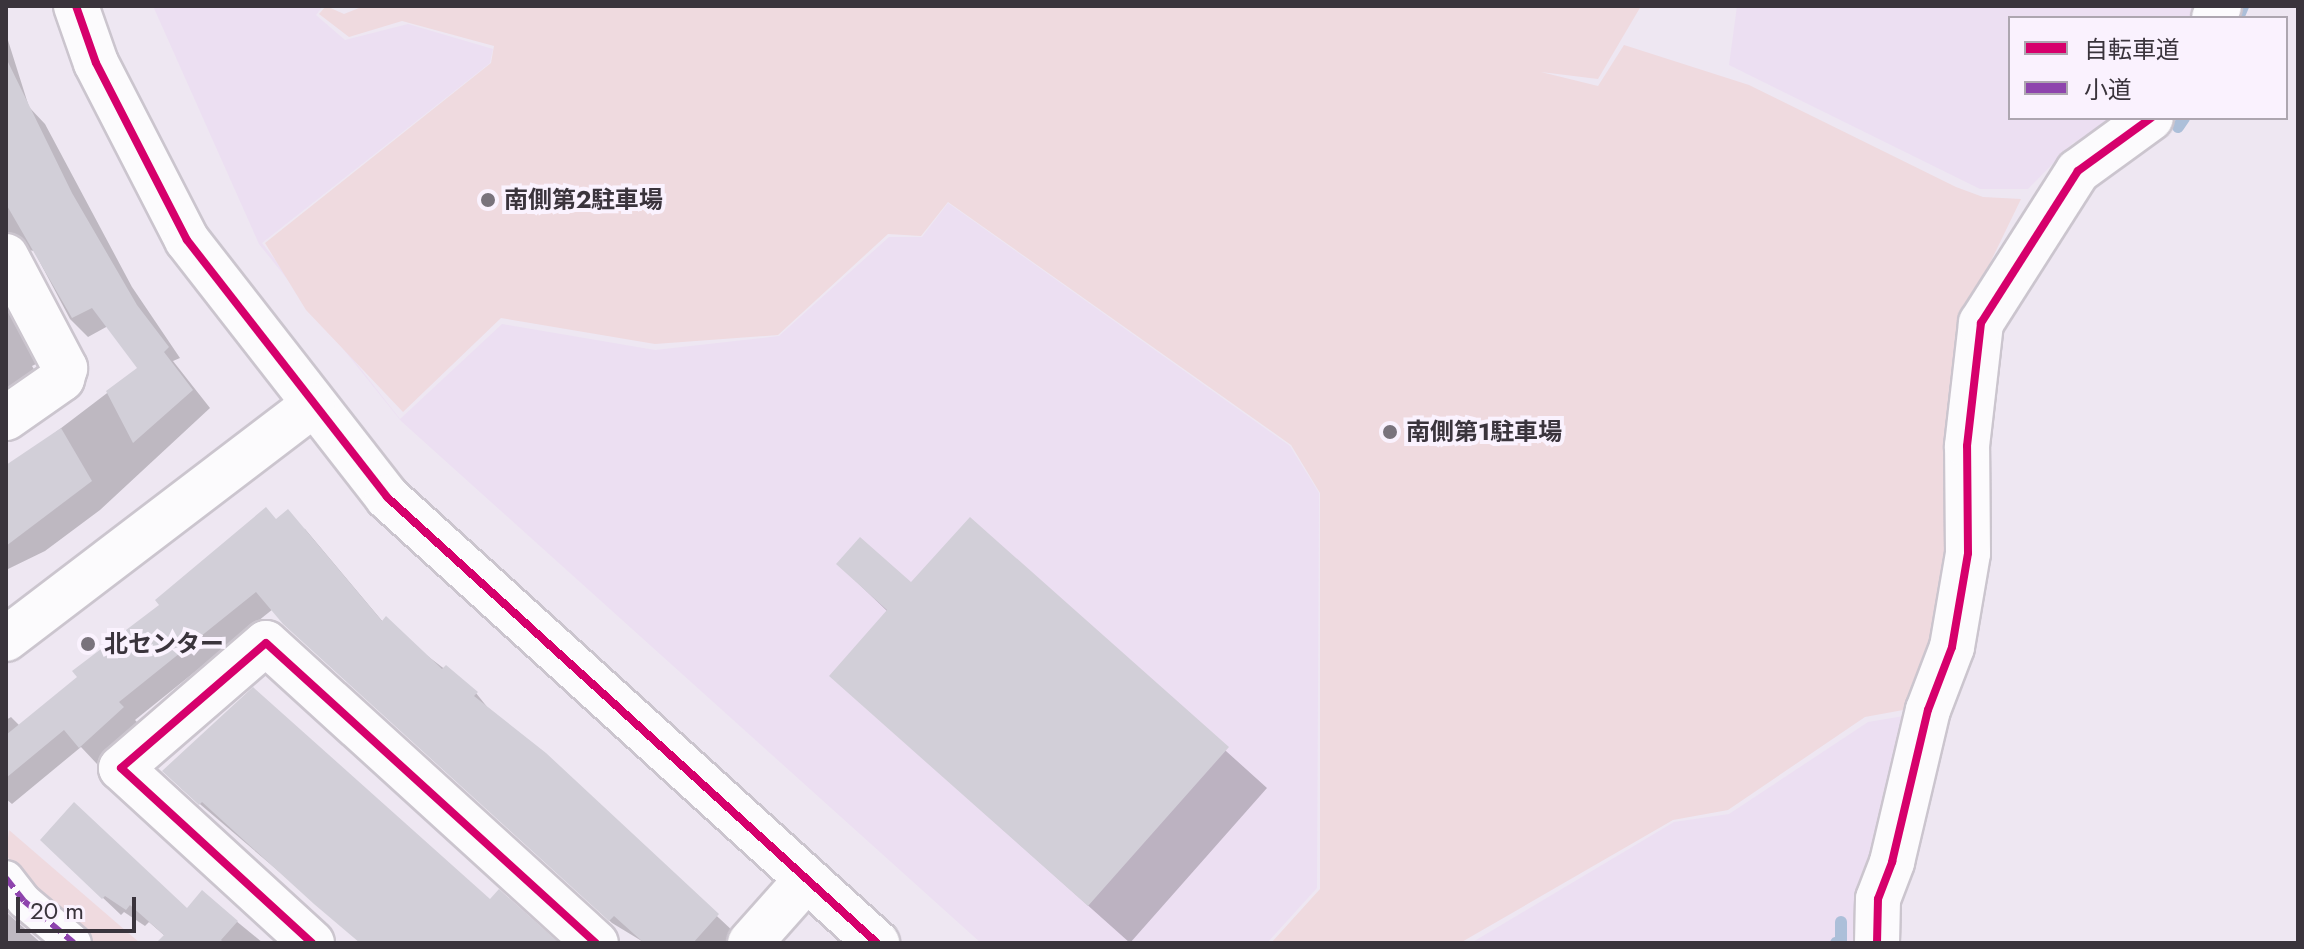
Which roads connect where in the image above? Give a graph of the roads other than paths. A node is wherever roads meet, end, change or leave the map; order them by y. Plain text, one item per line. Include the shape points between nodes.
1 (76, 6) edge
2 (2148, 120) edge
3 (6, 256) edge
4 (312, 406) junction
5 (6, 418) edge
6 (6, 639) edge
7 (6, 878) edge
8 (806, 880) junction
9 (74, 943) edge
10 (312, 943) edge
11 (596, 943) edge
12 (750, 943) edge
13 (877, 943) edge
14 (1877, 943) edge

1 - 4 street via 96,63 187,240
2 - 14 street via 2078,171 1981,323 1967,446 1968,553 1952,647 1928,710 1892,862 1878,899
3 - 5 street via 65,368 62,379
4 - 6 street
4 - 8 street via 387,497
7 - 9 street via 24,901
8 - 12 street
8 - 13 street
10 - 11 street via 121,768 266,643

